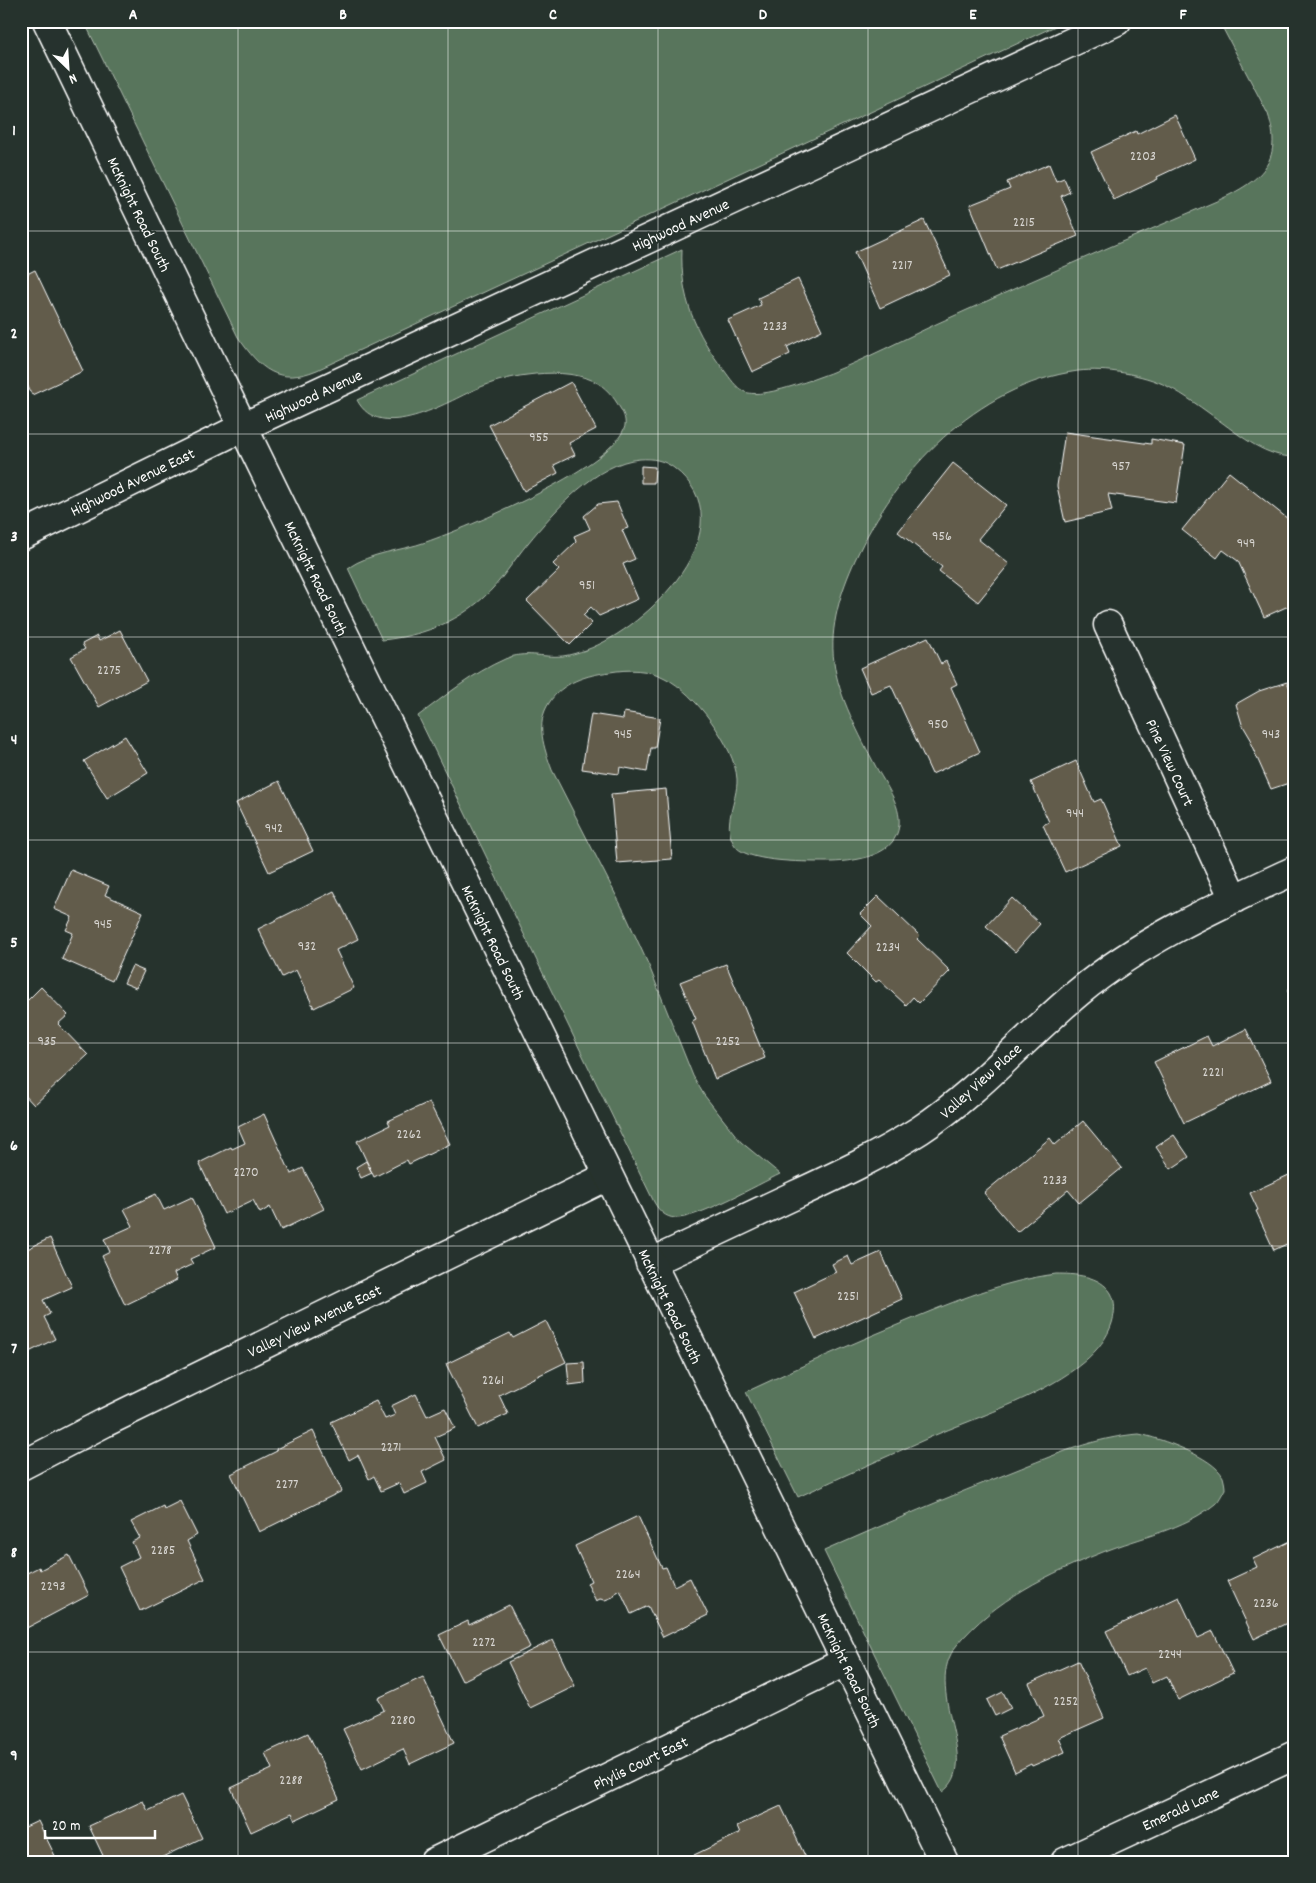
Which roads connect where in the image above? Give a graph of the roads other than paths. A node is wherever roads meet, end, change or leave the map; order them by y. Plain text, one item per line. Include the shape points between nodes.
1 (48, 21) edge
2 (1117, 21) edge
3 (243, 427) junction
4 (21, 536) edge
5 (1108, 625) dead end
6 (1295, 870) edge
7 (1234, 899) junction
8 (608, 1176) junction
9 (650, 1263) junction
10 (21, 1466) edge
11 (846, 1662) junction
12 (1295, 1755) edge
13 (434, 1862) edge
14 (944, 1862) edge
15 (1065, 1862) edge

1 - 3 street, McKnight Road South
2 - 3 street, Highwood Avenue
3 - 4 street, Highwood Avenue East
3 - 8 street, McKnight Road South
5 - 7 street, Pine View Court
6 - 7 street, Valley View Place
7 - 9 street, Valley View Place via 1183,924 1096,980 1048,1018 952,1107 914,1134 827,1180
8 - 9 street, McKnight Road South
8 - 10 street, Valley View Avenue East
9 - 11 street, McKnight Road South
11 - 13 street, Phylis Court East
11 - 14 street, McKnight Road South
12 - 15 street, Emerald Lane

